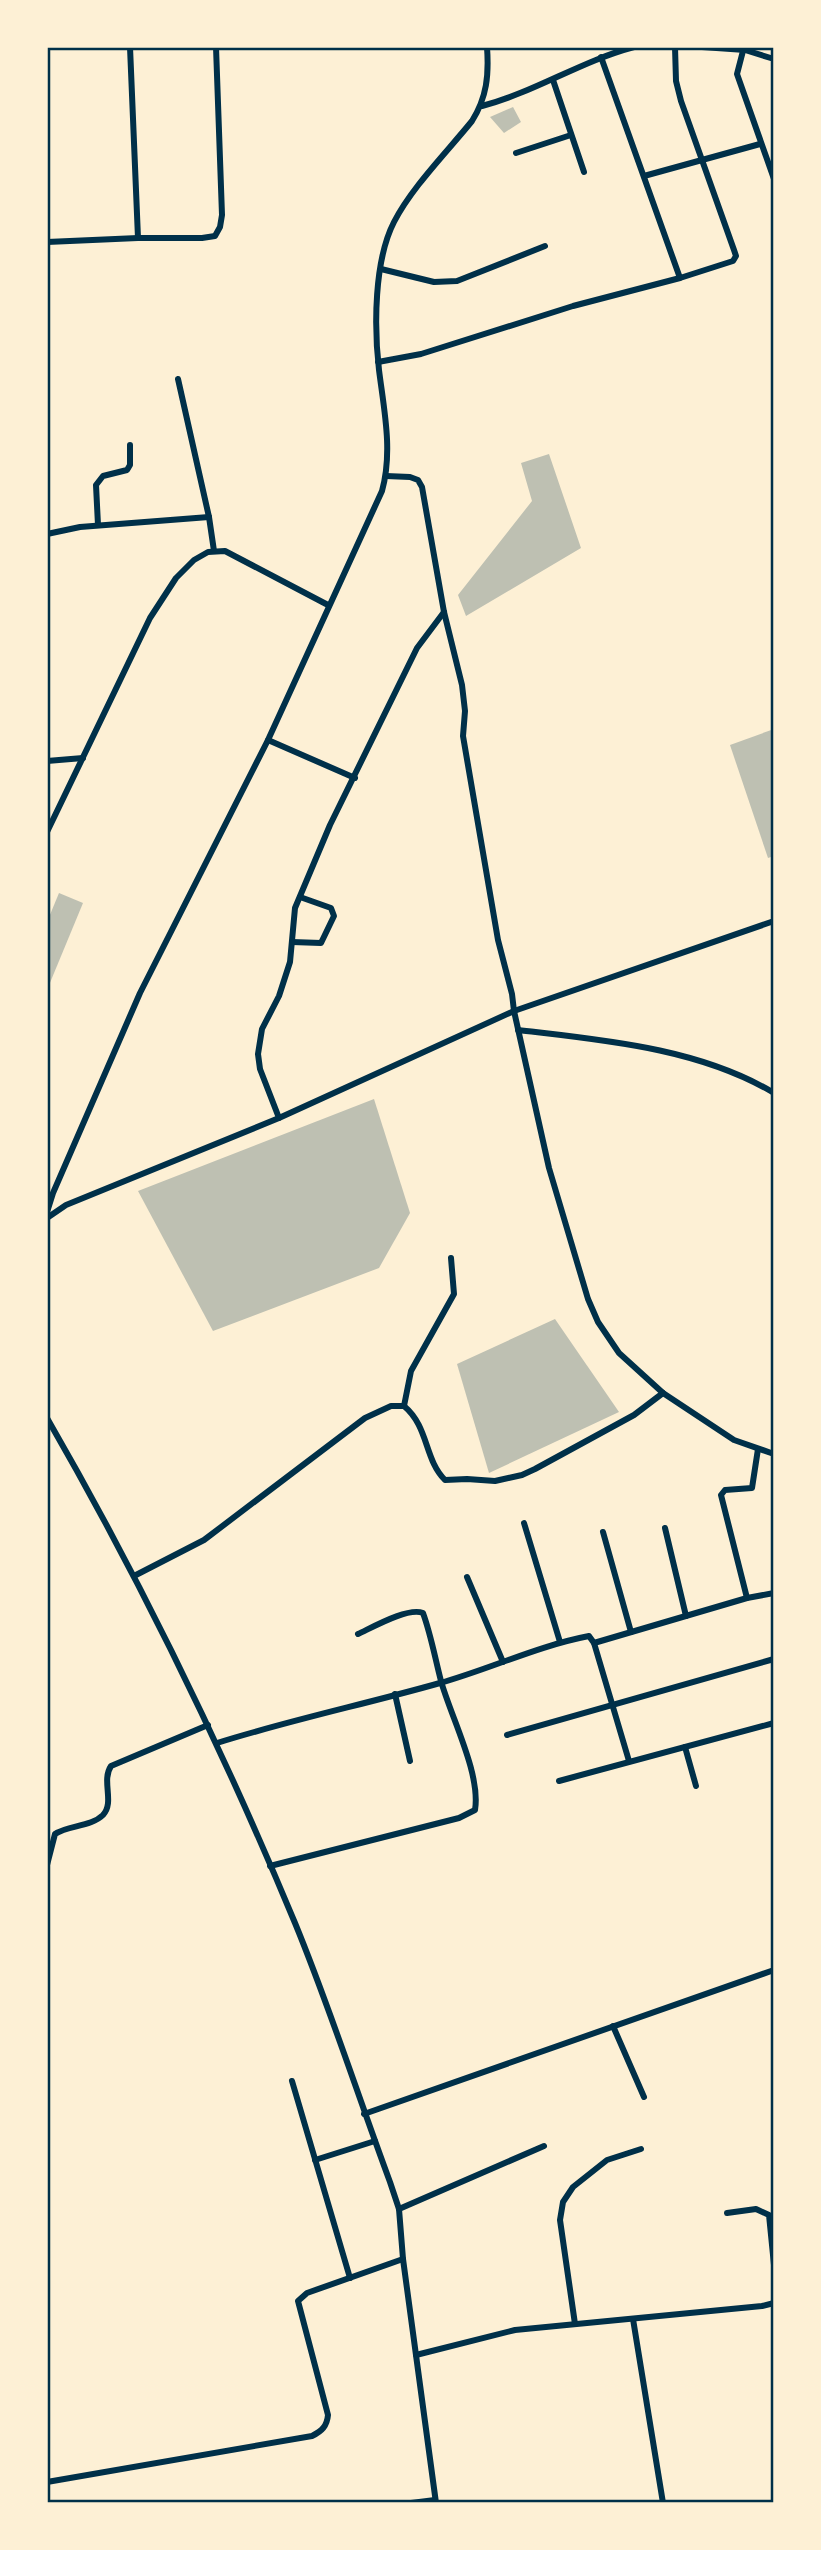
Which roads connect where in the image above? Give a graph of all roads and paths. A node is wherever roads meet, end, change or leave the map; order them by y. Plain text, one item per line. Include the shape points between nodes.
1 (130, 47) edge
2 (216, 47) edge
3 (487, 47) edge
4 (634, 47) edge
5 (675, 47) edge
6 (702, 47) edge
7 (745, 49) edge
8 (601, 57) junction
9 (774, 59) edge
10 (552, 80) junction
11 (482, 106) junction
12 (571, 135) junction
13 (760, 144) junction
14 (516, 153) dead end
15 (703, 159) junction
16 (584, 172) dead end
17 (644, 176) junction
18 (774, 179) edge
19 (138, 238) junction
20 (47, 243) edge
21 (545, 246) dead end
22 (381, 269) junction
23 (680, 278) junction
24 (378, 362) junction
25 (178, 379) dead end
26 (130, 445) dead end
27 (386, 476) junction
28 (209, 517) junction
29 (98, 525) junction
30 (47, 534) edge
31 (214, 551) junction
32 (328, 605) junction
33 (444, 612) junction
34 (268, 740) junction
35 (83, 758) junction
36 (47, 761) edge
37 (355, 778) junction
38 (47, 832) edge
39 (300, 897) junction
40 (774, 921) edge
41 (292, 942) junction
42 (514, 1011) junction
43 (518, 1030) junction
44 (774, 1093) edge
45 (279, 1118) junction
46 (50, 1192) edge
47 (47, 1212) edge
48 (47, 1218) edge
49 (451, 1258) dead end
50 (663, 1392) junction
51 (404, 1406) junction
52 (47, 1418) edge
53 (758, 1449) junction
54 (774, 1454) edge
55 (524, 1523) dead end
56 (665, 1528) dead end
57 (603, 1532) dead end
58 (134, 1576) junction
59 (467, 1577) dead end
60 (774, 1593) edge
61 (747, 1598) junction
62 (687, 1616) junction
63 (631, 1632) junction
64 (358, 1633) dead end
65 (560, 1642) junction
66 (594, 1643) junction
67 (774, 1659) edge
68 (503, 1661) junction
69 (441, 1682) junction
70 (395, 1694) junction
71 (612, 1703) junction
72 (774, 1723) edge
73 (208, 1725) junction
74 (508, 1735) dead end
75 (217, 1743) junction
76 (685, 1747) junction
77 (410, 1761) dead end
78 (629, 1761) junction
79 (559, 1781) dead end
80 (695, 1786) dead end
81 (47, 1865) edge
82 (270, 1866) junction
83 (774, 1970) edge
84 (613, 2026) junction
85 (292, 2081) dead end
86 (644, 2097) dead end
87 (364, 2114) junction
88 (375, 2141) junction
89 (544, 2146) dead end
90 (641, 2149) dead end
91 (315, 2160) junction
92 (399, 2209) junction
93 (727, 2213) dead end
94 (403, 2259) junction
95 (774, 2264) edge
96 (350, 2278) junction
97 (774, 2303) edge
98 (633, 2319) junction
99 (575, 2324) junction
100 (416, 2355) junction
101 (47, 2482) edge
102 (436, 2501) edge
103 (411, 2503) edge
104 (663, 2503) edge

1 - 19 street
2 - 19 street via 220,227 215,236 202,239
3 - 11 street
4 - 8 street
5 - 15 street via 681,101
6 - 7 street
7 - 9 street
7 - 13 street via 737,74
8 - 10 street
8 - 17 street
10 - 11 street
10 - 12 street
11 - 22 street via 402,207 392,225
12 - 14 street
12 - 16 street
13 - 15 street
13 - 18 street
15 - 17 street
15 - 23 street via 736,256 727,264
17 - 23 street
19 - 20 street
21 - 22 street via 446,283
22 - 24 street
23 - 24 street via 421,354
24 - 27 street via 387,436
25 - 28 street
26 - 29 street via 127,470 103,476 96,485
27 - 32 street
27 - 33 street via 410,477 422,487
28 - 29 street
28 - 31 street
29 - 30 street
31 - 32 street via 225,551
31 - 35 street via 184,569 157,608
32 - 34 street
33 - 37 street via 417,648
33 - 42 street via 462,685 463,737
34 - 37 street
34 - 46 street via 140,993
35 - 36 street
35 - 38 street
37 - 39 street
39 - 41 street
39 - 41 street via 331,908 334,916 321,943
40 - 42 street
41 - 45 street via 285,980 262,1029 258,1054
42 - 43 street
42 - 45 street
43 - 44 street via 653,1050 741,1076
43 - 50 street via 549,1168 588,1299 619,1353
45 - 48 street via 66,1205
46 - 47 street
49 - 51 street via 454,1294 411,1371
50 - 51 street via 634,1415 536,1469 495,1481 444,1480 415,1415
50 - 53 street via 734,1440
51 - 58 street via 391,1406 365,1418 205,1540
52 - 58 street
53 - 54 street
53 - 61 street via 752,1488 721,1494
55 - 65 street
56 - 62 street
57 - 63 street
58 - 73 street
59 - 68 street
60 - 61 street
61 - 62 street
62 - 63 street
63 - 66 street
64 - 69 street via 416,1610 423,1613
65 - 66 street via 589,1636
65 - 68 street
66 - 71 street
67 - 71 street
68 - 69 street
69 - 70 street
69 - 82 street via 471,1770 475,1810 459,1818
70 - 75 street
70 - 77 street
71 - 74 street
71 - 78 street
72 - 76 street
73 - 75 street
73 - 81 street via 111,1766 104,1814 55,1834
75 - 82 street
76 - 78 street
76 - 80 street
78 - 79 street
82 - 87 street
83 - 84 street
84 - 86 street
84 - 87 street
85 - 91 street
87 - 88 street
88 - 91 street
88 - 92 street
89 - 92 street
90 - 99 street via 607,2160 562,2202 560,2220
91 - 96 street
92 - 94 street
93 - 95 street via 756,2209 769,2215
94 - 96 street
94 - 100 street
96 - 101 street via 307,2293 298,2301 328,2415 322,2431
97 - 98 street
98 - 99 street
98 - 104 street
99 - 100 street via 515,2330
100 - 102 street
102 - 103 street

